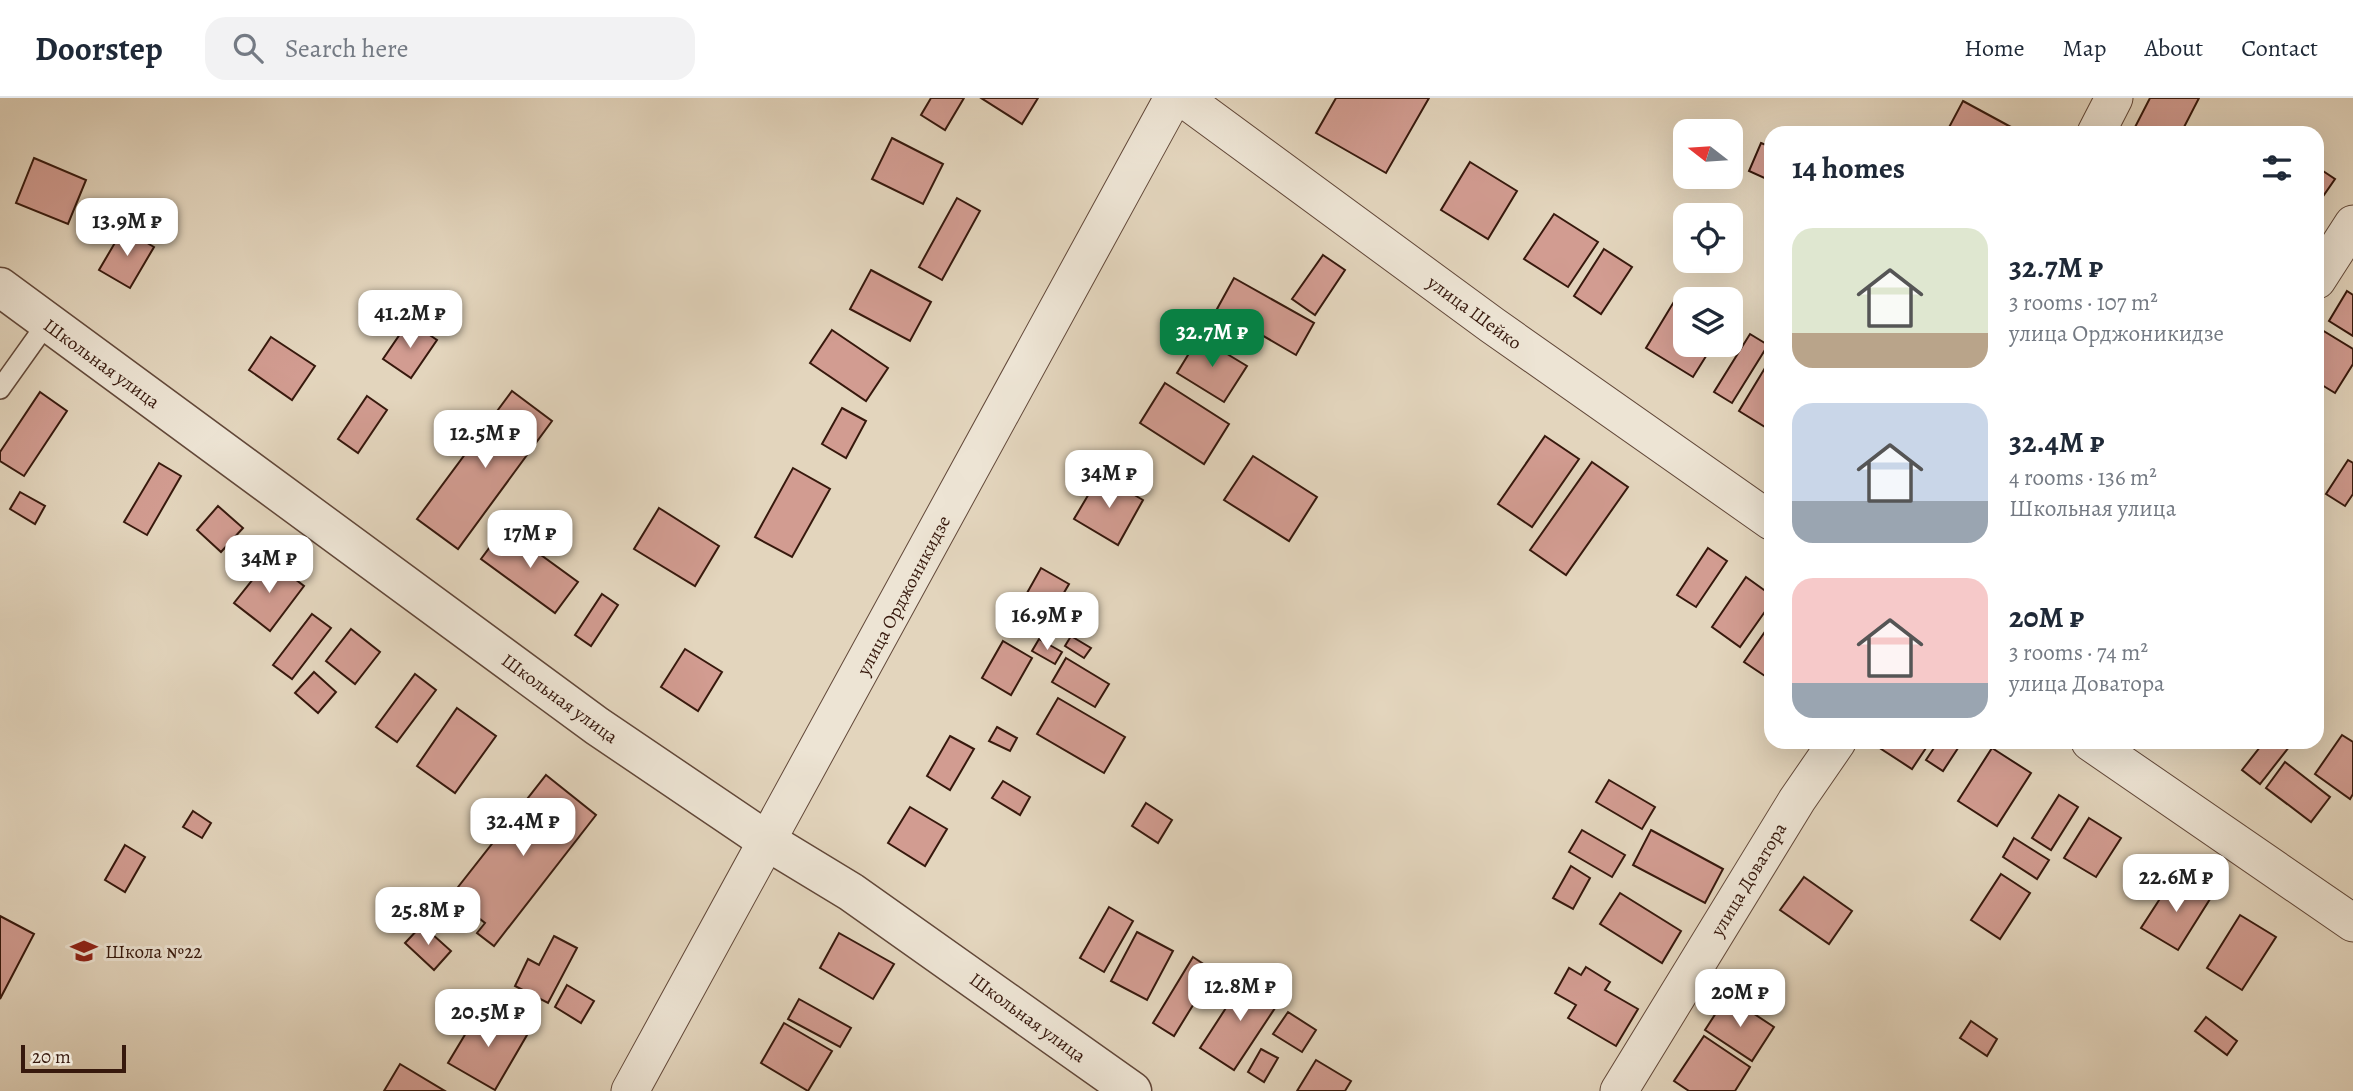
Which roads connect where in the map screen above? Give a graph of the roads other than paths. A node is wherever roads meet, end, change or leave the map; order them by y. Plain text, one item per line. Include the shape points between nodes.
1 (1173, 98) edge
2 (1183, 98) edge
3 (2114, 98) edge
4 (2100, 126) edge
5 (2353, 224) edge
6 (2324, 269) edge
7 (0, 287) edge
8 (47, 323) junction
9 (0, 389) edge
10 (1764, 516) edge
11 (1832, 749) edge
12 (2100, 749) edge
13 (767, 841) junction
14 (2353, 923) edge
15 (630, 1091) edge
16 (1132, 1091) edge
17 (1619, 1091) edge

1 - 13 street, улица Орджоникидзе
2 - 10 street, улица Шейко via 1492,325
3 - 4 street
5 - 6 street
7 - 8 street, Школьная улица
8 - 9 lane
8 - 13 street, Школьная улица via 597,726
11 - 17 street, улица Доватора
12 - 14 street
13 - 15 street, улица Орджоникидзе
13 - 16 street, Школьная улица via 852,892

